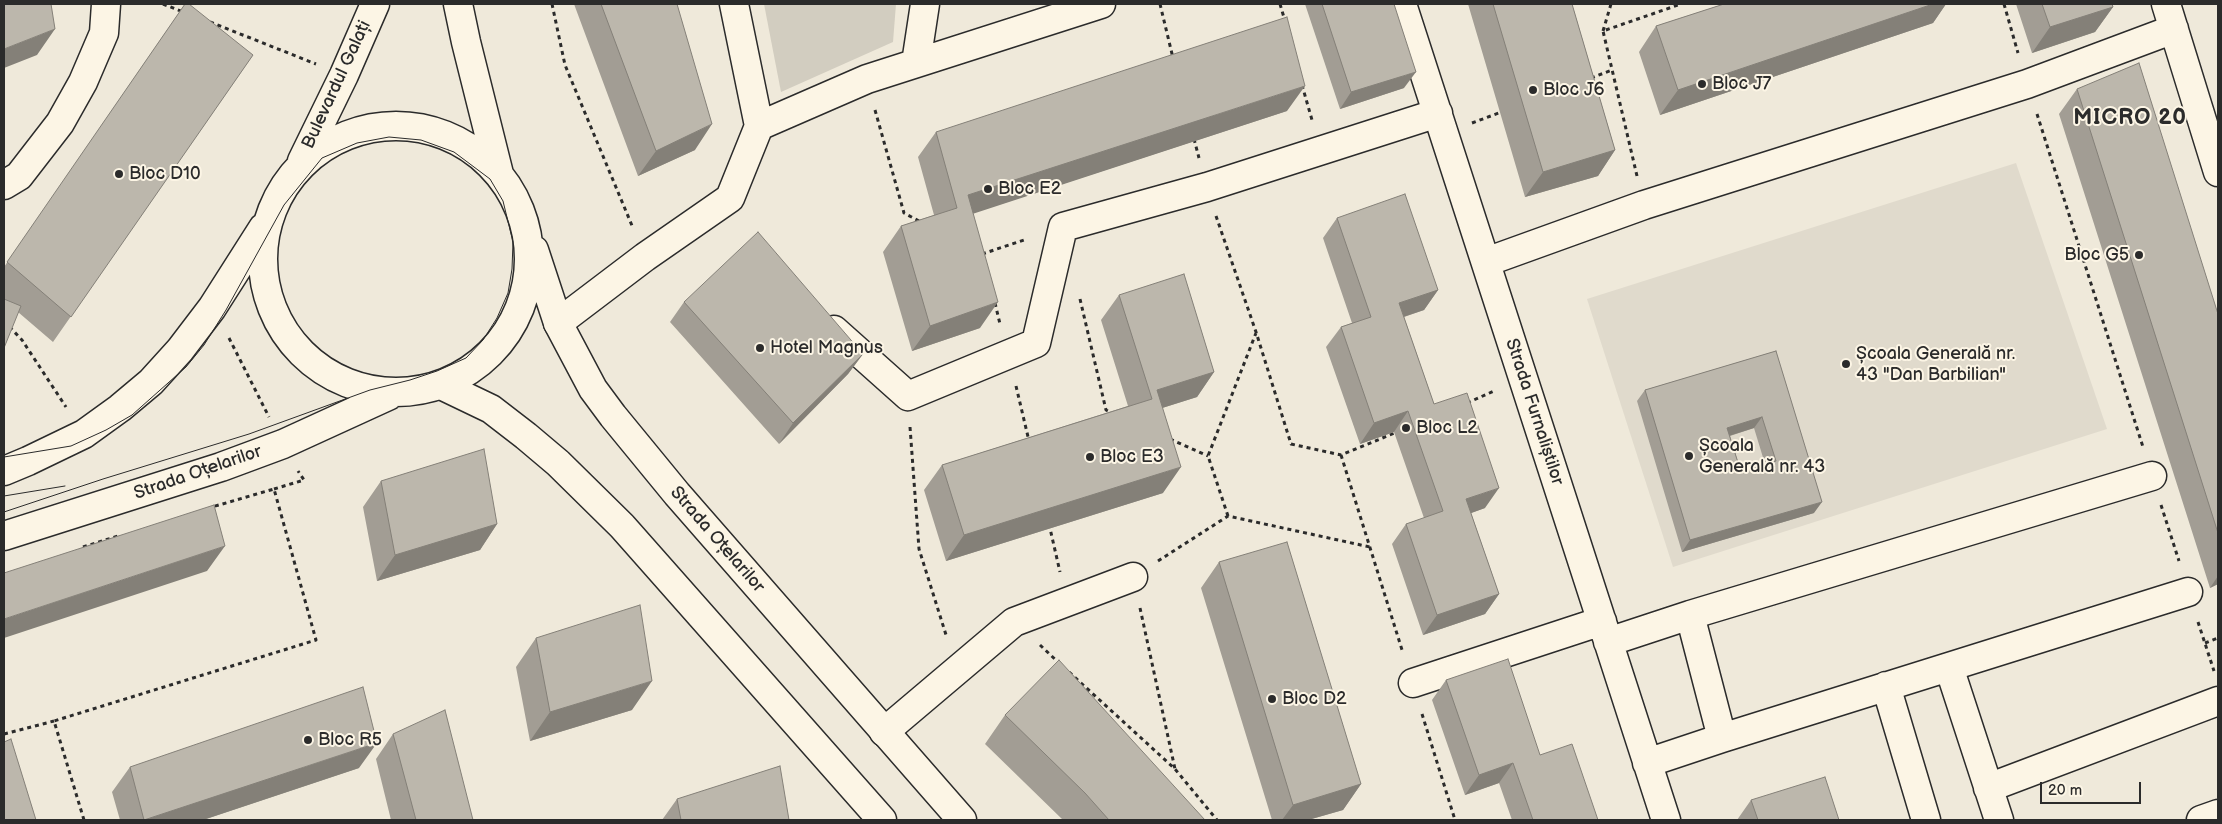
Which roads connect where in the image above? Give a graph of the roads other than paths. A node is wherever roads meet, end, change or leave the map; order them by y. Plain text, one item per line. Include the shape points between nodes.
1 (106, 4) edge
2 (374, 4) edge
3 (458, 4) edge
4 (734, 4) edge
5 (925, 4) edge
6 (1101, 4) edge
7 (1402, 4) edge
8 (2170, 16) edge
9 (916, 63) junction
10 (1441, 124) junction
11 (759, 126) junction
12 (299, 166) junction
13 (2218, 172) edge
14 (499, 174) junction
15 (4, 184) edge
16 (268, 220) junction
17 (526, 225) junction
18 (1486, 262) junction
19 (558, 322) junction
20 (826, 323) edge
21 (441, 385) junction
22 (388, 396) junction
23 (4, 471) edge
24 (2152, 476) road end
25 (4, 536) edge
26 (1133, 577) road end
27 (2188, 592) road end
28 (1690, 614) junction
29 (1605, 632) junction
30 (1949, 667) junction
31 (1412, 683) road end
32 (1886, 686) junction
33 (2217, 689) edge
34 (884, 732) junction
35 (1722, 738) junction
36 (1647, 763) junction
37 (1988, 788) junction
38 (2218, 814) edge
39 (882, 820) edge
40 (962, 820) edge
41 (1666, 820) edge
42 (1926, 820) edge
43 (1999, 820) edge
44 (2201, 820) edge

1 - 15 main road via 104,33 83,82 60,123 19,176
2 - 12 main road, Bulevardul Galați via 344,75
3 - 14 main road
4 - 11 main road
5 - 9 main road
6 - 9 main road
7 - 10 main road, Strada Furnaliștilor
8 - 13 main road
8 - 18 main road via 2027,84 1644,205
9 - 11 main road via 867,79
10 - 18 main road, Strada Furnaliștilor
10 - 20 main road via 1320,152 1207,188 1063,227 1036,343 908,396
11 - 19 main road via 730,198
12 - 14 main road via 335,140 378,126 423,128 465,145
12 - 16 main road via 280,192
14 - 17 main road via 515,198
16 - 22 main road via 262,268 273,313 299,352 337,379
16 - 23 main road via 212,308 151,382 84,434
17 - 19 main road, Strada Oțelarilor
17 - 21 main road, Strada Oțelarilor via 530,264 522,304 504,339 476,366
18 - 29 main road, Strada Furnaliștilor
19 - 34 main road, Strada Oțelarilor via 593,388 613,416
21 - 22 main road, Strada Oțelarilor
21 - 39 main road via 491,409 526,436 622,526
22 - 25 main road, Strada Oțelarilor via 283,444 221,468
24 - 28 main road
26 - 34 main road via 1014,622
27 - 30 main road
28 - 29 main road
28 - 35 main road
29 - 31 main road
29 - 36 main road, Strada Furnaliștilor
30 - 32 main road
30 - 37 main road
32 - 35 main road
32 - 42 main road
33 - 37 main road
34 - 40 main road, Strada Oțelarilor
35 - 36 main road
36 - 41 main road, Strada Furnaliștilor
37 - 43 main road
38 - 44 main road

